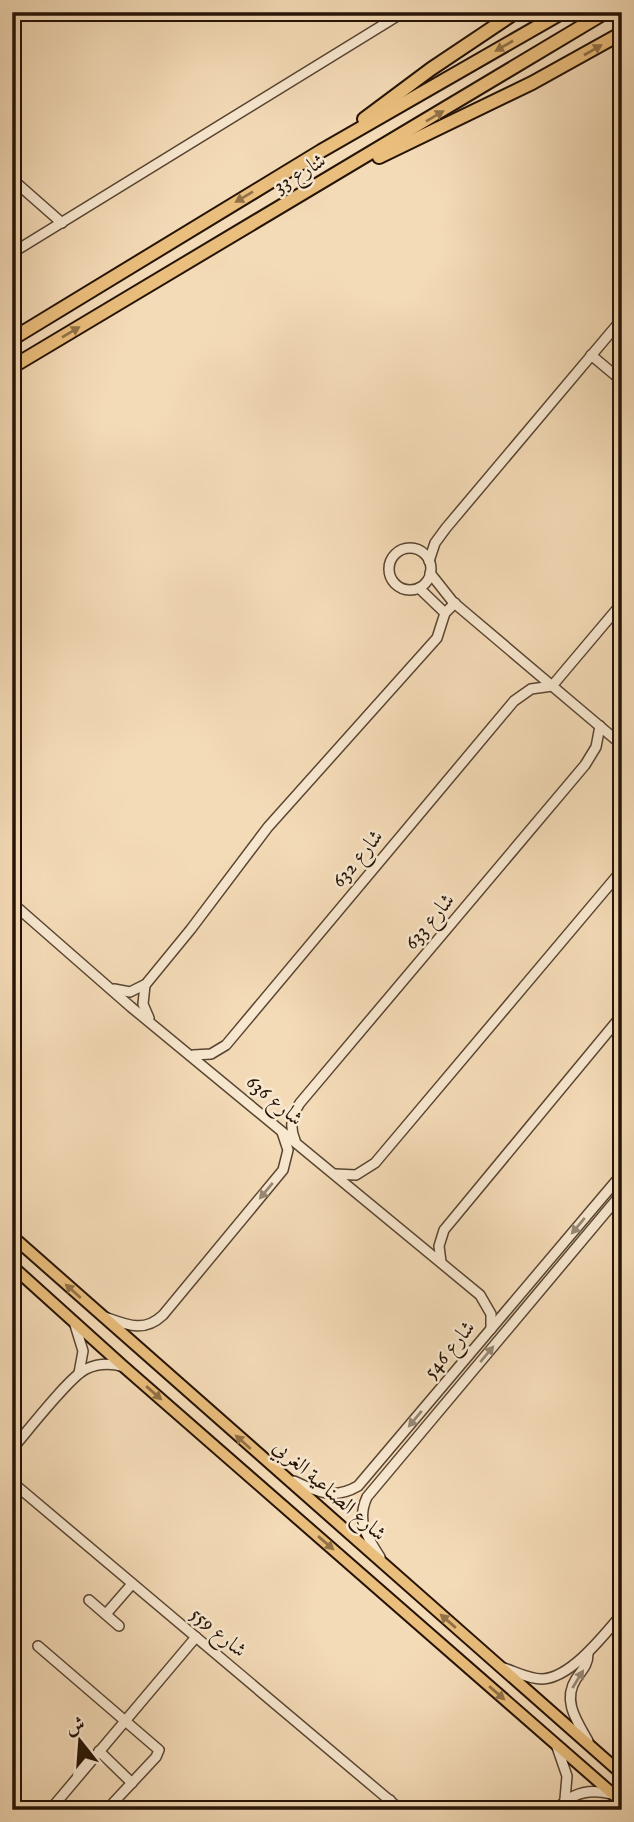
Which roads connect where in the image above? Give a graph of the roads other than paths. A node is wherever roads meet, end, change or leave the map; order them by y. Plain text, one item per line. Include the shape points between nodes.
1 (404, 12) edge
2 (516, 12) edge
3 (563, 12) edge
4 (606, 12) edge
5 (622, 33) edge
6 (321, 151) junction
7 (333, 177) junction
8 (12, 179) edge
9 (62, 223) junction
10 (12, 253) edge
11 (622, 319) edge
12 (12, 339) edge
13 (591, 355) junction
14 (12, 367) edge
15 (622, 381) edge
16 (429, 561) junction
17 (430, 573) junction
18 (419, 588) junction
19 (455, 603) junction
20 (622, 603) edge
21 (445, 613) junction
22 (552, 686) junction
23 (600, 726) junction
24 (622, 745) edge
25 (622, 870) edge
26 (19, 909) dead end
27 (146, 984) junction
28 (113, 989) junction
29 (622, 1014) edge
30 (153, 1023) junction
31 (192, 1055) junction
32 (282, 1130) junction
33 (295, 1142) junction
34 (334, 1173) junction
35 (622, 1174) edge
36 (622, 1193) edge
37 (12, 1236) edge
38 (442, 1262) junction
39 (15, 1270) edge
40 (102, 1316) junction
41 (72, 1319) junction
42 (491, 1329) junction
43 (124, 1367) junction
44 (79, 1373) junction
45 (12, 1450) edge
46 (282, 1476) junction
47 (12, 1482) edge
48 (387, 1568) junction
49 (132, 1584) junction
50 (89, 1600) dead end
51 (106, 1614) junction
52 (622, 1614) edge
53 (119, 1626) dead end
54 (196, 1637) junction
55 (38, 1646) dead end
56 (588, 1654) junction
57 (499, 1666) junction
58 (125, 1720) junction
59 (555, 1743) junction
60 (591, 1748) junction
61 (99, 1751) junction
62 (622, 1774) edge
63 (132, 1783) junction
64 (612, 1794) junction
65 (565, 1799) junction
66 (390, 1800) junction
67 (622, 1802) edge
68 (113, 1803) dead end
69 (50, 1810) edge
70 (382, 1810) edge
71 (401, 1810) edge
72 (556, 1810) edge

1 - 9 street
2 - 6 highway
3 -> 6 highway, شارع 33
7 -> 4 highway, شارع 33
7 -> 5 highway via 511,94
6 -> 12 highway, شارع 33
14 -> 7 highway, شارع 33
8 - 9 street
9 - 10 street
11 - 13 street
13 - 15 street
13 - 16 street via 446,527
16 - 17 street
16 - 18 street via 410,548 390,561 394,584 405,590
17 - 18 street
17 - 19 street
18 - 21 street
19 - 21 street
19 - 22 street
20 - 22 street
21 - 27 street via 437,638 268,828
22 - 23 street
22 - 31 street, شارع 632 via 531,689 514,701 226,1045 211,1054
23 - 24 street
23 - 33 street, شارع 633 via 596,747 585,765 300,1103 292,1118
25 - 34 street via 370,1168 349,1176
26 - 28 street, شارع 636
27 - 28 street via 130,992
27 - 30 street via 143,1004
28 - 30 street, شارع 636
29 - 38 street via 444,1230 439,1246
30 - 31 street, شارع 636
31 - 32 street, شارع 636
32 - 33 street, شارع 636
32 -> 40 street via 288,1150 283,1170 163,1315 139,1327
33 - 34 street, شارع 636
34 - 38 street, شارع 636
35 -> 42 street, شارع 546
48 -> 36 street, شارع 546 via 363,1528 367,1497
40 -> 37 main road, شارع الصناعية الغربي
38 - 42 street, شارع 636 via 485,1300
39 - 41 main road, شارع الصناعية الغربي
46 -> 40 main road, شارع الصناعية الغربي
41 - 43 main road, شارع الصناعية الغربي
41 - 44 street via 83,1351
42 -> 46 street, شارع 546 via 358,1486 328,1495
43 - 44 street via 105,1364
43 -> 59 main road, شارع الصناعية الغربي
44 - 45 street
46 - 48 main road, شارع الصناعية الغربي
47 - 49 street, شارع 559
57 -> 48 main road, شارع الصناعية الغربي
49 - 51 street
49 - 54 street, شارع 559
50 - 51 street
51 - 53 street
52 - 56 street
54 - 58 street
54 - 66 street, شارع 559
55 - 58 street
56 - 57 street via 544,1679
60 -> 56 street via 570,1699
57 - 60 main road, شارع الصناعية الغربي
58 - 61 street
58 - 63 street via 159,1750
59 - 64 main road, شارع الصناعية الغربي
59 - 65 street via 565,1764
60 - 62 main road, شارع الصناعية الغربي
61 - 63 street
61 - 69 street
63 - 68 street
64 - 65 street via 584,1792
64 - 67 main road, شارع الصناعية الغربي
65 - 72 street
66 - 70 street
66 - 71 street, شارع 559

